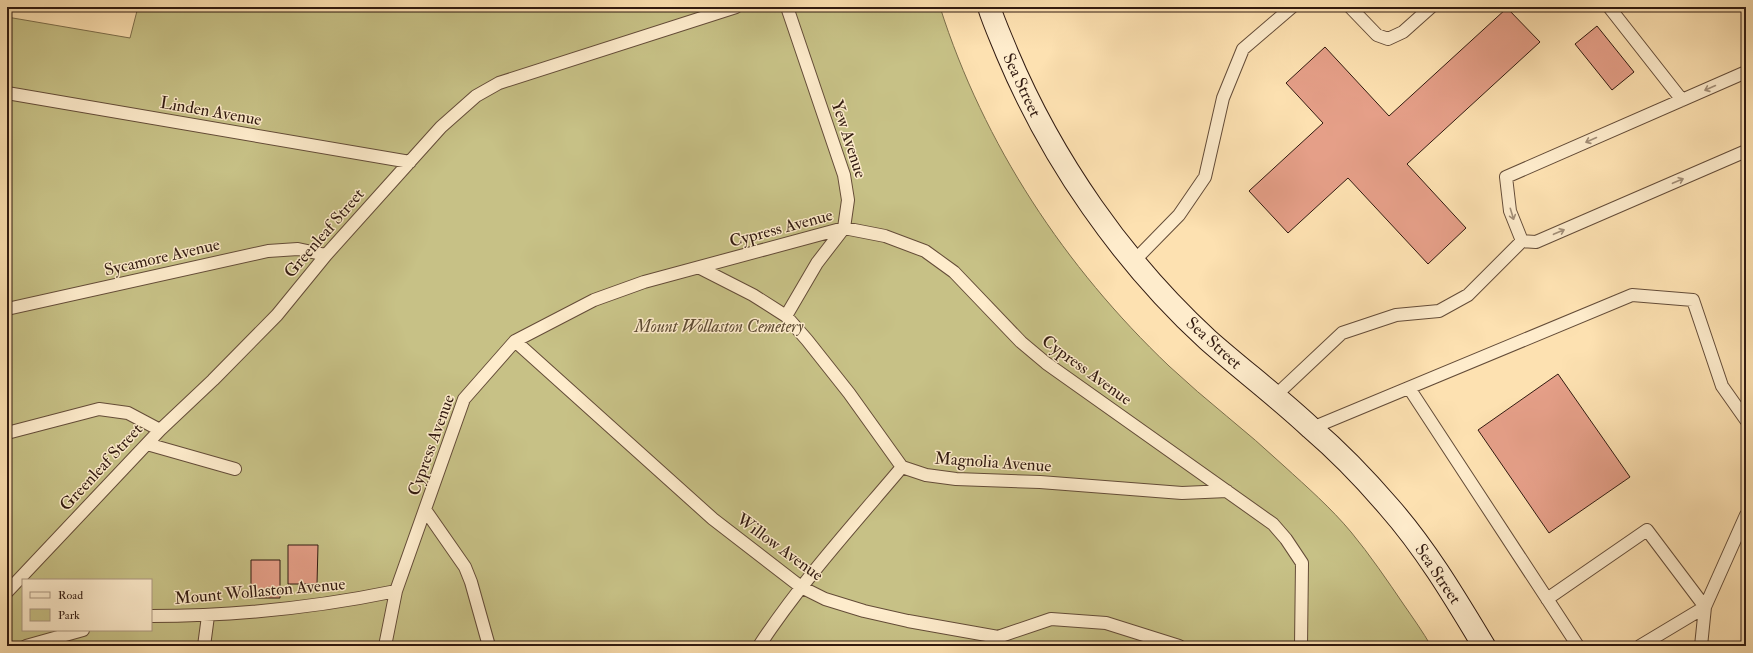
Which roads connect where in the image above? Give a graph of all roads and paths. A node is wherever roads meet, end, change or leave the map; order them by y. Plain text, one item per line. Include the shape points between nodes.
1 (736, 7) edge
2 (787, 7) edge
3 (989, 7) edge
4 (1292, 7) edge
5 (1350, 7) edge
6 (1431, 7) edge
7 (1609, 7) edge
8 (1746, 72) edge
9 (7, 93) edge
10 (1682, 100) junction
11 (1746, 151) edge
12 (410, 162) junction
13 (844, 228) junction
14 (1522, 241) junction
15 (326, 255) junction
16 (1134, 261) junction
17 (700, 268) junction
18 (7, 309) edge
19 (786, 316) junction
20 (515, 341) junction
21 (1409, 388) junction
22 (1274, 396) junction
23 (1746, 420) edge
24 (1312, 428) junction
25 (160, 430) junction
26 (7, 433) edge
27 (147, 444) junction
28 (902, 467) junction
29 (235, 469) dead end
30 (1227, 491) junction
31 (426, 511) junction
32 (1746, 515) edge
33 (801, 587) junction
34 (396, 591) junction
35 (7, 592) edge
36 (1547, 599) junction
37 (1705, 607) junction
38 (152, 616) edge
39 (208, 616) junction
40 (78, 631) edge
41 (996, 641) edge
42 (26, 646) edge
43 (204, 646) edge
44 (385, 646) edge
45 (489, 646) edge
46 (759, 646) edge
47 (1179, 646) edge
48 (1301, 646) edge
49 (1484, 646) edge
50 (1578, 646) edge
51 (1640, 646) edge
52 (1701, 646) edge

1 - 12 lane, Greenleaf Street via 499,83 476,96 441,127
2 - 13 lane, Yew Avenue via 844,175 848,200
3 - 16 main road, Sea Street via 1017,76 1041,125 1080,190
4 - 16 lane via 1243,49 1224,98 1205,177 1180,214
5 - 6 lane via 1377,35 1388,39 1403,32
7 - 10 lane
8 -> 10 lane
9 - 12 lane, Linden Avenue
10 -> 14 lane via 1506,177 1510,211
14 -> 11 lane via 1536,242
12 - 15 lane, Greenleaf Street
13 - 17 lane, Cypress Avenue
13 - 19 lane, Yew Avenue via 817,263
13 - 30 lane, Cypress Avenue via 885,236 925,251 954,272 1021,342 1046,363
14 - 22 lane via 1468,295 1439,311 1396,314 1342,333
15 - 18 lane, Sycamore Avenue via 298,249 268,251
15 - 25 lane, Greenleaf Street via 277,315
16 - 22 main road, Sea Street via 1166,298 1208,339
17 - 19 lane via 753,295
17 - 20 lane, Cypress Avenue via 644,282 594,300
19 - 28 lane via 849,393
20 - 31 lane, Cypress Avenue via 464,399
20 - 33 lane, Willow Avenue via 713,519
21 - 23 lane via 1632,295 1693,300 1722,386
21 - 24 lane
21 - 36 lane
22 - 24 main road, Sea Street
24 - 49 main road, Sea Street via 1364,480 1412,535 1458,602
25 - 26 lane via 128,413 99,409
25 - 27 lane, Greenleaf Street
27 - 29 lane
27 - 35 lane, Greenleaf Street
28 - 30 lane, Magnolia Avenue via 926,475 956,478 1182,493
28 - 33 lane
30 - 48 lane, Cypress Avenue via 1273,524 1302,563
31 - 34 lane, Cypress Avenue
31 - 45 lane via 465,567
32 - 37 lane
33 - 41 lane, Willow Avenue via 824,599 864,611
33 - 46 lane
34 - 39 lane, Mount Wollaston Avenue via 303,608
34 - 44 lane, Cypress Avenue
36 - 37 lane via 1647,530
36 - 50 lane
37 - 51 lane
37 - 52 lane
38 - 39 lane, Mount Wollaston Avenue
39 - 43 lane
40 - 42 lane
41 - 47 lane, Willow Avenue via 1051,619 1106,623

